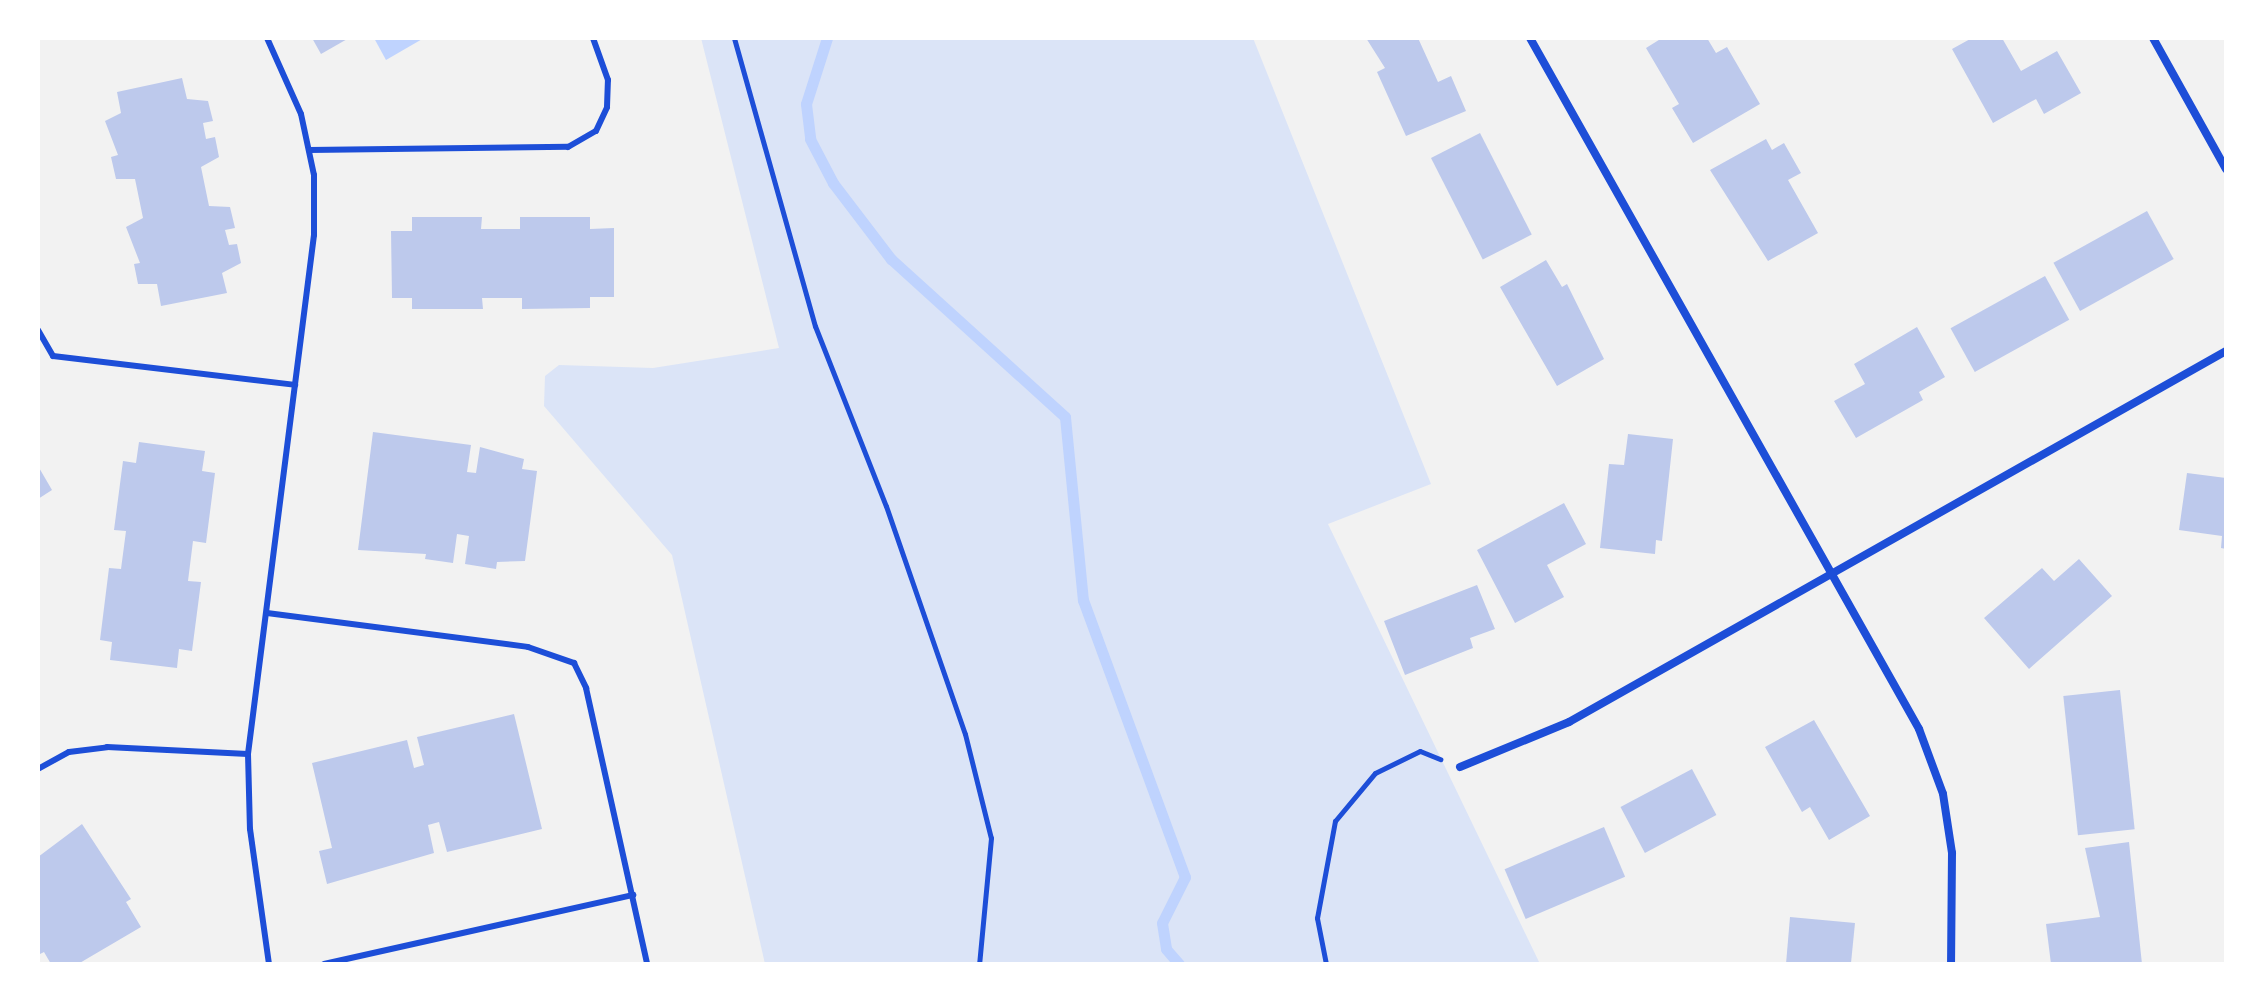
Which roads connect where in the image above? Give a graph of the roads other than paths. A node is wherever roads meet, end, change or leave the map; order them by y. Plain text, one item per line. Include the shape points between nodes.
1 (267, 38) edge
2 (593, 38) edge
3 (1530, 38) edge
4 (2153, 38) edge
5 (309, 150) junction
6 (2226, 169) edge
7 (38, 330) edge
8 (2226, 351) edge
9 (295, 385) junction
10 (1833, 575) junction
11 (267, 613) junction
12 (248, 754) junction
13 (1460, 767) road end
14 (38, 769) edge
15 (633, 895) junction
16 (269, 964) edge
17 (324, 964) edge
18 (647, 964) edge
19 (1951, 964) edge

1 - 5 lane via 301,114
2 - 5 lane via 608,80 607,107 596,131 568,147
3 - 10 street
4 - 6 street
5 - 9 lane via 314,235
7 - 9 lane via 53,356
8 - 10 street
9 - 11 lane
10 - 13 street via 1569,722
10 - 19 street via 1919,729 1943,794 1952,853
11 - 12 lane
11 - 15 lane via 528,647 574,663 586,688
12 - 14 lane via 107,747 69,752
12 - 16 lane via 250,829
15 - 17 lane
15 - 18 lane

